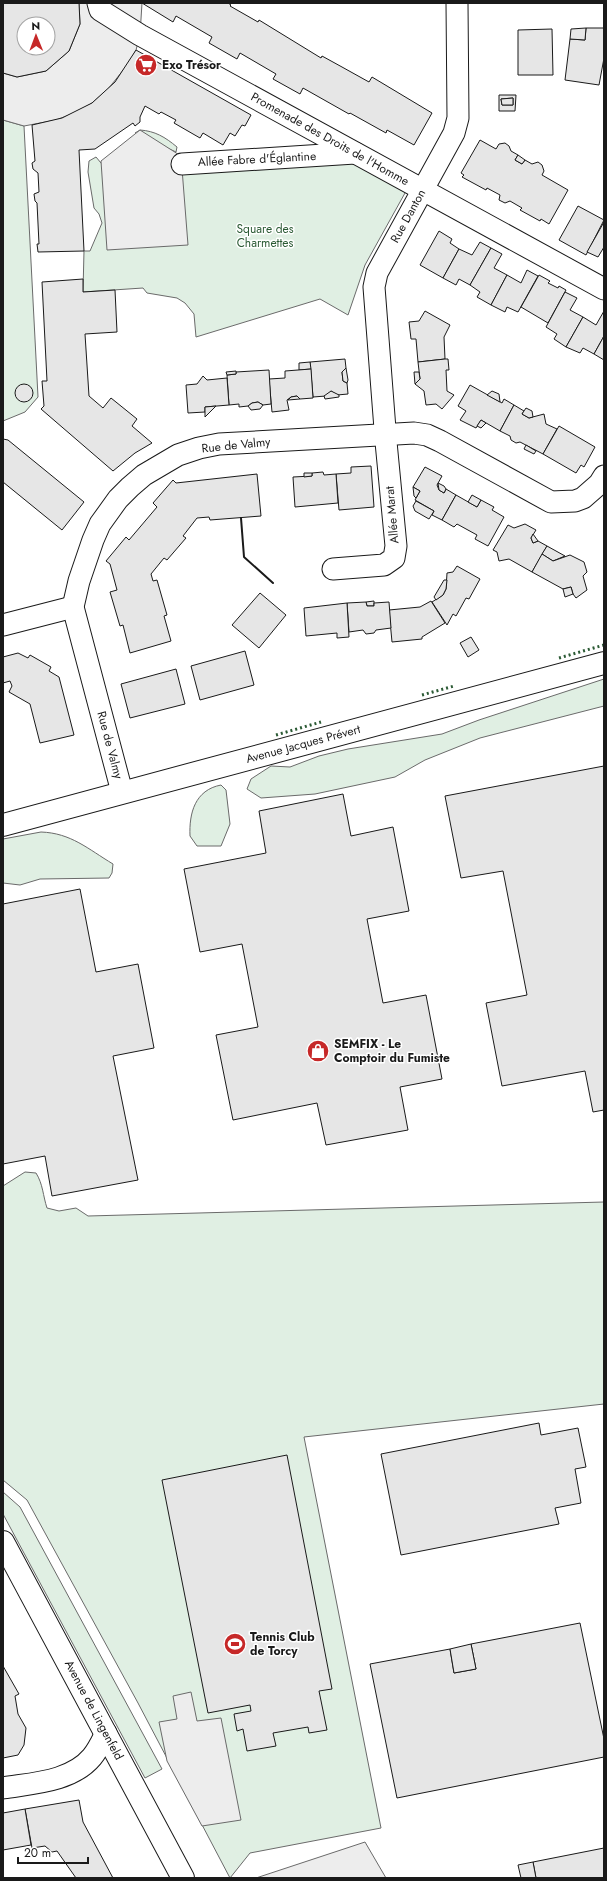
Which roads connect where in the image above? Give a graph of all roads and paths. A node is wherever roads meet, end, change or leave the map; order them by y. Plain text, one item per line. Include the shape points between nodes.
1 (98, 3) edge
2 (457, 3) edge
3 (356, 153) junction
4 (182, 164) dead end
5 (422, 191) junction
6 (604, 289) edge
7 (385, 433) junction
8 (604, 476) edge
9 (333, 569) dead end
10 (73, 607) junction
11 (3, 626) edge
12 (604, 663) edge
13 (122, 792) junction
14 (3, 825) edge
15 (3, 1542) edge
16 (106, 1733) junction
17 (3, 1788) edge
18 (184, 1878) edge

1 - 3 street, Promenade des Droits de l'Homme via 100,10 140,34
2 - 5 street, Rue Danton via 458,118 454,133
3 - 4 street, Allée Fabre d'Églantine
3 - 5 street, Promenade des Droits de l'Homme
5 - 6 street, Promenade des Droits de l'Homme
5 - 7 street, Rue Danton via 377,273 374,287
7 - 8 street, Rue de Valmy via 414,432 427,435 551,502 569,502 584,498
7 - 9 street, Allée Marat via 396,546 394,558 384,566
7 - 10 street, Rue de Valmy via 218,444 199,448 166,462 130,487 100,524 86,557
10 - 11 street
10 - 13 street, Rue de Valmy
12 - 13 main road, Avenue Jacques Prévert
13 - 14 main road, Avenue Jacques Prévert
15 - 16 main road, Avenue de Lingenfeld
16 - 17 street via 93,1756 73,1773
16 - 18 main road, Avenue de Lingenfeld

